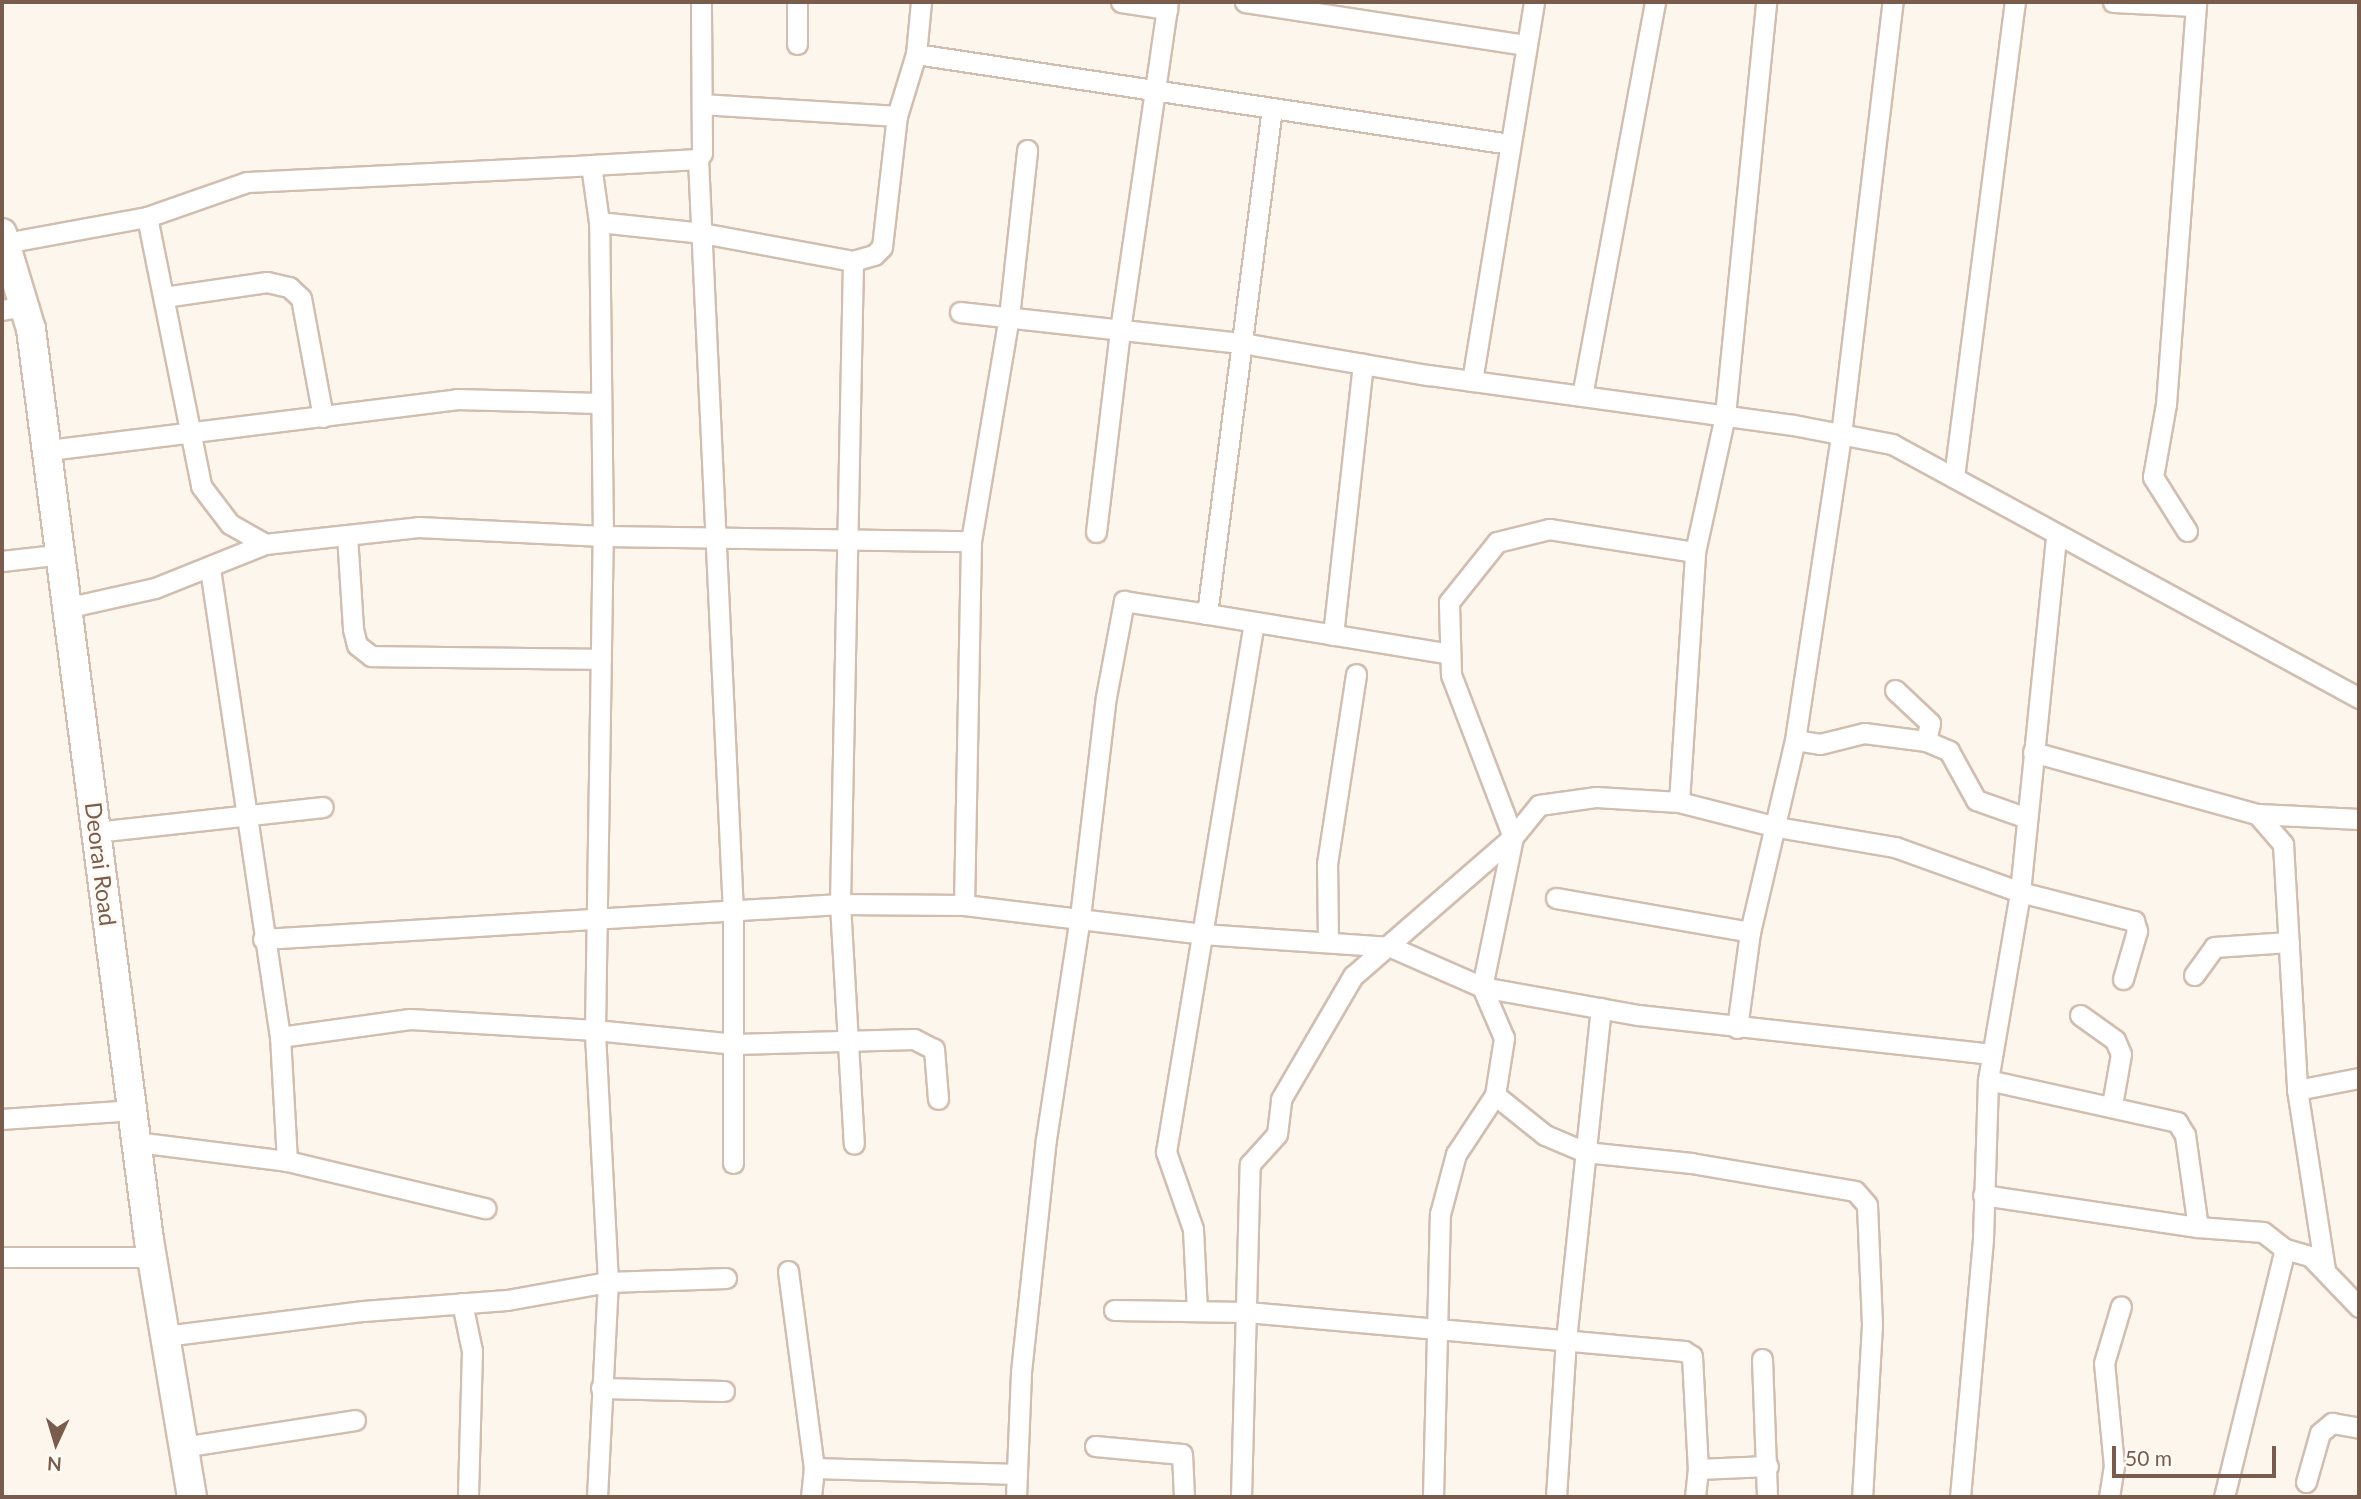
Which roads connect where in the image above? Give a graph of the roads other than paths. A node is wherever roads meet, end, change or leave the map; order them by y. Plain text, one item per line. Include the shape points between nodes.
1 (701, 2) edge
2 (797, 2) edge
3 (921, 2) edge
4 (1121, 2) edge
5 (1245, 2) edge
6 (1534, 2) edge
7 (1655, 2) edge
8 (1766, 2) edge
9 (1893, 2) edge
10 (2015, 2) edge
11 (2113, 2) edge
12 (2196, 4) edge
13 (1168, 6) edge
14 (797, 44) dead end
15 (1525, 45) junction
16 (916, 54) junction
17 (1154, 90) junction
18 (702, 104) junction
19 (1272, 108) junction
20 (897, 116) junction
21 (1510, 144) junction
22 (1027, 150) dead end
23 (698, 159) junction
24 (591, 165) junction
25 (147, 216) junction
26 (599, 222) junction
27 (702, 233) junction
28 (3, 238) edge
29 (853, 261) junction
30 (164, 297) junction
31 (13, 308) edge
32 (960, 312) dead end
33 (1009, 317) junction
34 (1120, 330) junction
35 (1242, 343) junction
36 (1363, 364) junction
37 (1472, 381) junction
38 (1582, 396) junction
39 (598, 403) junction
40 (1725, 415) junction
41 (323, 417) junction
42 (193, 433) junction
43 (1840, 435) junction
44 (49, 450) junction
45 (1954, 477) junction
46 (2187, 531) dead end
47 (1096, 532) dead end
48 (347, 535) junction
49 (603, 536) junction
50 (718, 537) junction
51 (2056, 537) junction
52 (845, 540) junction
53 (971, 541) junction
54 (265, 544) junction
55 (1695, 552) junction
56 (63, 554) junction
57 (2, 561) edge
58 (210, 569) junction
59 (70, 607) junction
60 (1206, 614) junction
61 (1254, 622) junction
62 (1332, 635) junction
63 (1450, 654) junction
64 (601, 659) junction
65 (1356, 674) dead end
66 (1895, 691) dead end
67 (2359, 698) edge
68 (1795, 740) junction
69 (1926, 741) junction
70 (2033, 752) junction
71 (1679, 802) junction
72 (323, 807) dead end
73 (2257, 814) junction
74 (244, 816) junction
75 (2027, 818) junction
76 (2359, 819) edge
77 (1777, 827) junction
78 (96, 832) junction
79 (1513, 837) junction
80 (2020, 892) junction
81 (1556, 898) dead end
82 (840, 904) junction
83 (964, 905) junction
84 (733, 913) junction
85 (597, 918) junction
86 (1080, 918) junction
87 (1750, 932) junction
88 (1202, 934) junction
89 (263, 939) junction
90 (1328, 941) junction
91 (2289, 942) junction
92 (1391, 947) junction
93 (2194, 975) dead end
94 (2123, 979) dead end
95 (1482, 987) junction
96 (1601, 1008) junction
97 (2080, 1015) dead end
98 (1737, 1028) junction
99 (595, 1030) junction
100 (280, 1037) junction
101 (849, 1042) junction
102 (734, 1044) junction
103 (1992, 1054) junction
104 (2359, 1078) edge
105 (1988, 1080) junction
106 (2297, 1090) junction
107 (1495, 1095) junction
108 (938, 1099) dead end
109 (2112, 1105) junction
110 (133, 1110) junction
111 (2, 1119) edge
112 (137, 1142) junction
113 (853, 1144) dead end
114 (1586, 1152) junction
115 (287, 1161) junction
116 (733, 1163) dead end
117 (1983, 1195) junction
118 (485, 1208) dead end
119 (2197, 1227) junction
120 (2285, 1249) junction
121 (2, 1257) edge
122 (152, 1257) junction
123 (2325, 1270) junction
124 (788, 1271) dead end
125 (726, 1278) dead end
126 (608, 1282) junction
127 (462, 1304) junction
128 (2121, 1306) dead end
129 (2359, 1307) edge
130 (1114, 1310) dead end
131 (1197, 1311) junction
132 (1247, 1312) junction
133 (1439, 1332) junction
134 (165, 1336) junction
135 (1566, 1339) junction
136 (1762, 1359) dead end
137 (601, 1388) junction
138 (724, 1391) dead end
139 (355, 1420) dead end
140 (2359, 1428) edge
141 (1095, 1446) dead end
142 (183, 1447) junction
143 (1768, 1466) junction
144 (814, 1468) junction
145 (1698, 1469) junction
146 (1017, 1474) junction
147 (2306, 1482) dead end
148 (192, 1497) edge
149 (468, 1497) edge
150 (597, 1497) edge
151 (811, 1497) edge
152 (1016, 1497) edge
153 (1184, 1497) edge
154 (1241, 1497) edge
155 (1433, 1497) edge
156 (1556, 1497) edge
157 (1695, 1497) edge
158 (1767, 1497) edge
159 (1862, 1497) edge
160 (1960, 1497) edge
161 (2109, 1497) edge
162 (2224, 1497) edge

1 - 18 street
2 - 14 street
3 - 16 street
4 - 13 street
5 - 15 street
6 - 15 street
7 - 38 street
8 - 40 street
9 - 43 street
10 - 45 street
11 - 12 street
12 - 46 street via 2166,404 2153,477
13 - 17 street
15 - 21 street
16 - 17 street
16 - 20 street
17 - 19 street
17 - 34 street
18 - 20 street
18 - 23 street
19 - 21 street
19 - 35 street
20 - 29 street via 882,247 874,255
21 - 37 street
22 - 33 street
23 - 24 street
23 - 27 street
24 - 25 street via 247,182
24 - 26 street
25 - 28 street
25 - 30 street
26 - 27 street
26 - 39 street
27 - 29 street
27 - 50 street
28 - 31 street, Deorai Road
29 - 52 street
30 - 41 street via 267,282 289,287 301,298
30 - 42 street
31 - 44 street, Deorai Road
32 - 33 street
33 - 34 street
33 - 53 street
34 - 35 street
34 - 47 street
35 - 36 street
35 - 60 street
36 - 37 street
36 - 62 street
37 - 38 street
38 - 40 street
39 - 41 street via 456,399
39 - 49 street
40 - 43 street
40 - 55 street
41 - 42 street
42 - 44 street
42 - 54 street via 201,486 230,524
43 - 45 street via 1892,444
43 - 68 street
44 - 56 street, Deorai Road
45 - 51 street
48 - 49 street via 418,527
48 - 54 street
48 - 64 street via 353,629 357,645 371,656
49 - 50 street
49 - 64 street
50 - 52 street
50 - 84 street
51 - 67 street
51 - 70 street
52 - 53 street
52 - 82 street
53 - 83 street
54 - 58 street
55 - 63 street via 1549,529 1497,542 1449,602
55 - 71 street
56 - 57 street
56 - 59 street, Deorai Road
58 - 59 street via 117,599
58 - 74 street
59 - 78 street, Deorai Road
60 - 61 street
60 - 86 street via 1124,601 1106,697
61 - 62 street
61 - 88 street
62 - 63 street
63 - 79 street via 1451,675
64 - 85 street
65 - 90 street via 1327,864
66 - 69 street via 1930,723
68 - 69 street via 1820,744 1864,733
68 - 77 street
69 - 75 street via 1949,751 1976,800
70 - 73 street
70 - 75 street
71 - 77 street
71 - 79 street via 1596,797 1539,805
72 - 74 street
73 - 76 street
73 - 91 street via 2283,844
74 - 78 street
74 - 89 street
75 - 80 street
77 - 80 street via 1895,847
77 - 87 street
78 - 110 street, Deorai Road
79 - 92 street
79 - 95 street
80 - 94 street via 2134,921 2137,930
80 - 103 street
81 - 87 street
82 - 83 street
82 - 84 street
82 - 101 street
83 - 86 street
84 - 85 street
84 - 102 street
85 - 89 street
85 - 99 street
86 - 88 street
86 - 146 street via 1046,1139 1021,1372
87 - 98 street
88 - 90 street
88 - 131 street via 1166,1152 1193,1229
89 - 100 street
90 - 92 street
91 - 93 street via 2214,947
91 - 106 street
92 - 95 street
92 - 132 street via 1353,976 1282,1099 1277,1134 1250,1164
95 - 96 street
95 - 107 street via 1504,1038
96 - 98 street
96 - 114 street
97 - 109 street via 2115,1040 2121,1054
98 - 103 street
99 - 100 street via 410,1019
99 - 102 street
99 - 126 street
100 - 115 street
101 - 102 street
101 - 108 street via 926,1042 937,1061
101 - 113 street
102 - 116 street
103 - 105 street
104 - 106 street
105 - 109 street
105 - 117 street
106 - 123 street
107 - 114 street via 1545,1135
107 - 133 street via 1456,1154 1440,1214
109 - 119 street via 2177,1122 2185,1135
110 - 111 street
110 - 112 street, Deorai Road
112 - 115 street
112 - 122 street, Deorai Road
114 - 135 street
114 - 159 street via 1691,1163 1854,1191 1867,1205 1872,1325
115 - 118 street
117 - 119 street
117 - 160 street
119 - 120 street via 2263,1232
120 - 123 street via 2310,1256
120 - 162 street
121 - 122 street
122 - 134 street, Deorai Road
123 - 129 street
124 - 144 street
125 - 126 street
126 - 127 street
126 - 137 street
127 - 134 street
127 - 149 street via 472,1351
128 - 161 street via 2104,1363 2114,1466
130 - 131 street
131 - 132 street
132 - 133 street
132 - 154 street
133 - 135 street
133 - 155 street
134 - 142 street, Deorai Road
135 - 145 street via 1672,1348 1692,1356
135 - 156 street
136 - 143 street
137 - 138 street
137 - 150 street
139 - 142 street
140 - 147 street via 2332,1423 2320,1433
141 - 153 street via 1182,1454
142 - 148 street, Deorai Road
143 - 145 street
143 - 158 street
144 - 146 street
144 - 151 street
145 - 157 street
146 - 152 street

